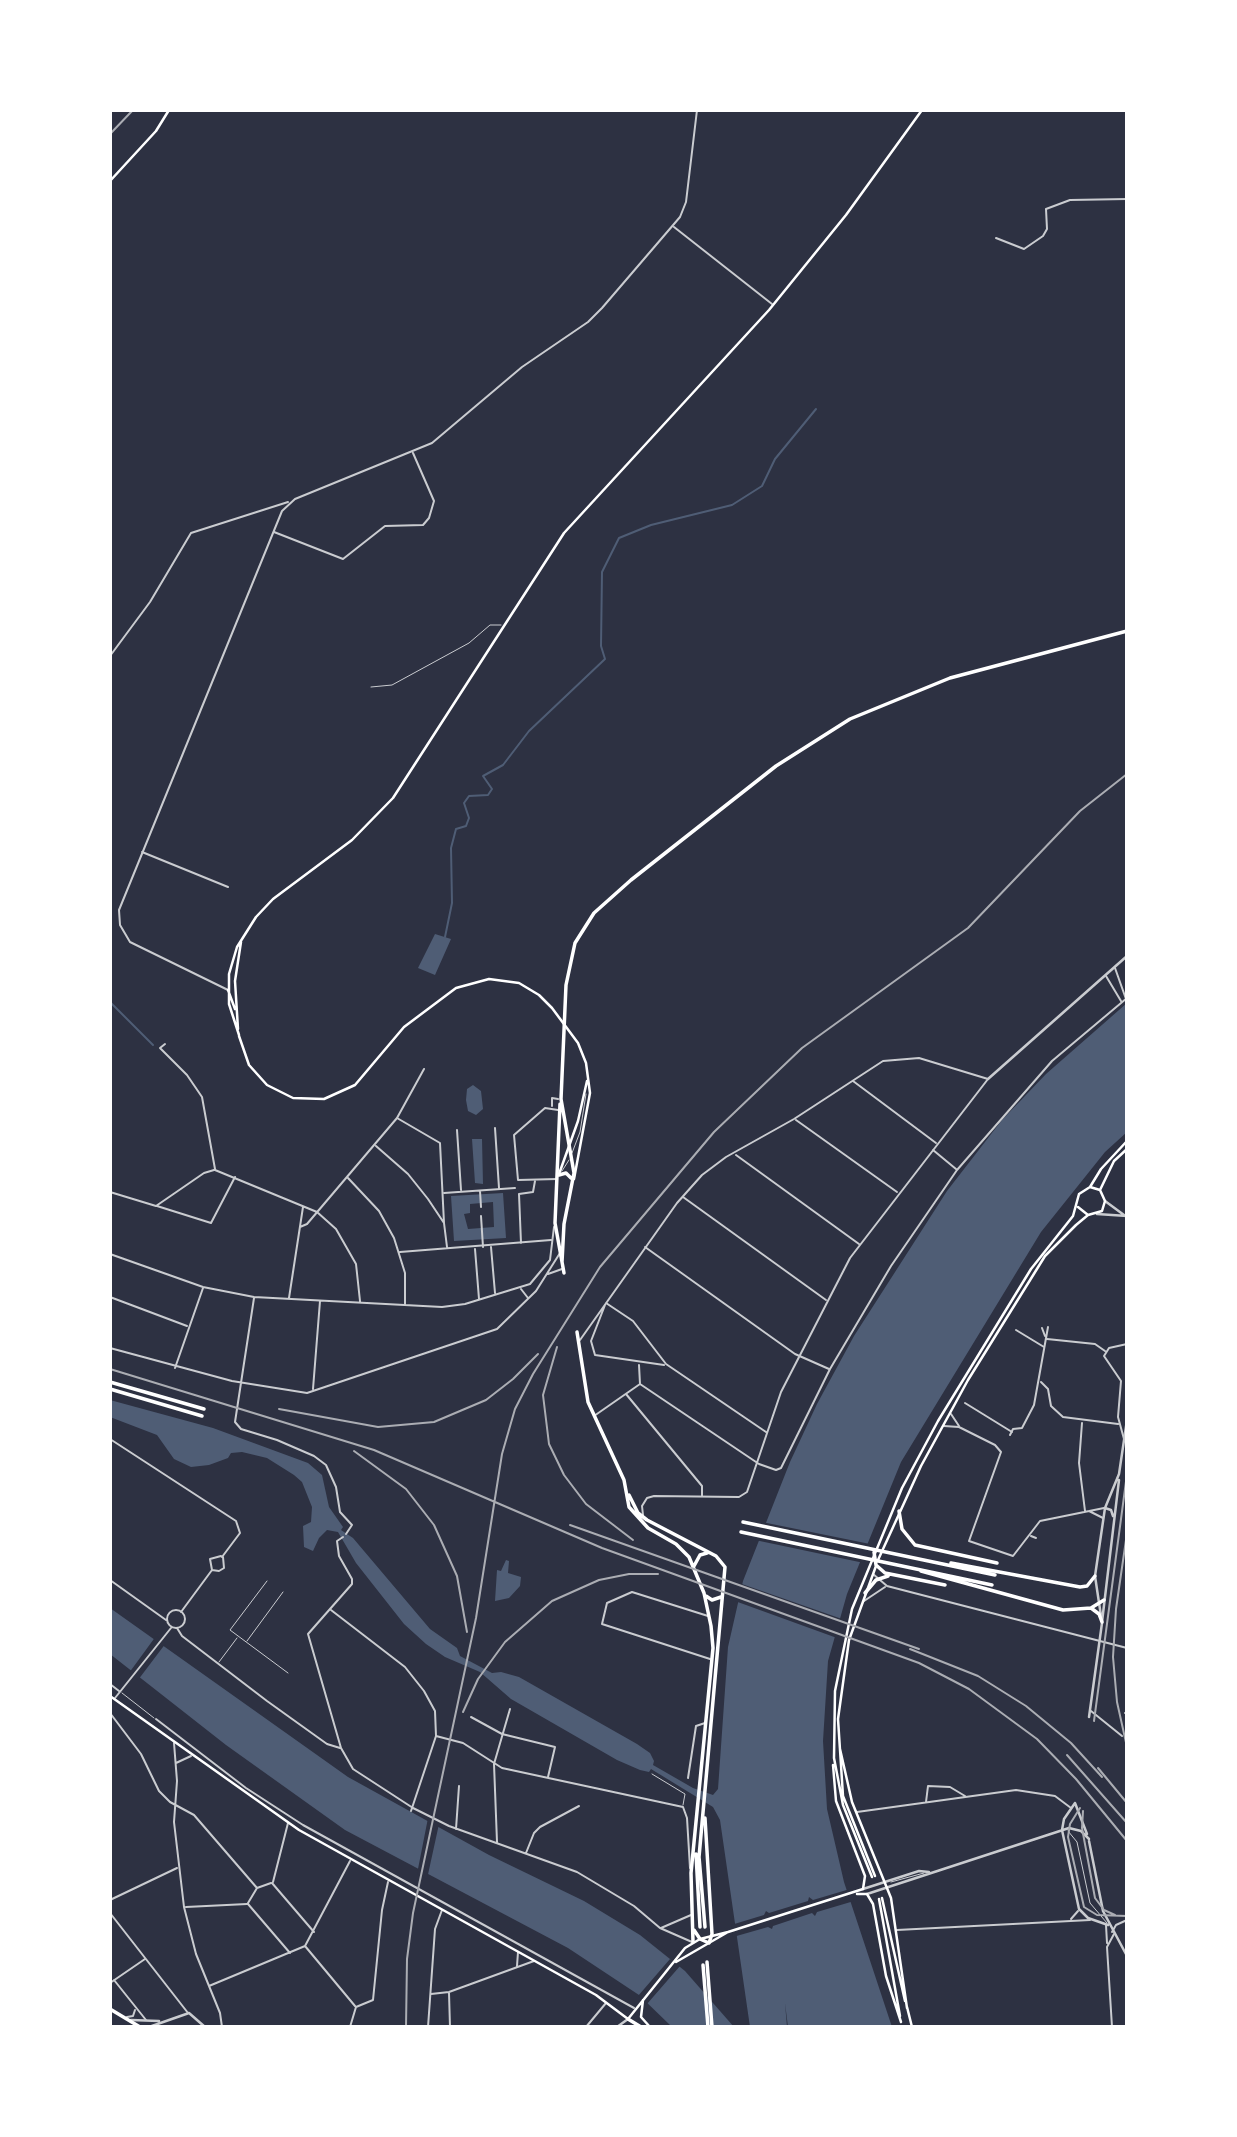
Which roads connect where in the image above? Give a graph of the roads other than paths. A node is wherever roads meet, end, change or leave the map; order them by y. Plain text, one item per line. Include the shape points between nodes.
1 (169, 110) edge
2 (697, 110) edge
3 (922, 110) edge
4 (110, 181) edge
5 (1127, 199) edge
6 (673, 227) junction
7 (996, 238) dead end
8 (773, 305) junction
9 (413, 452) junction
10 (289, 502) junction
11 (273, 532) junction
12 (503, 626) junction
13 (1127, 631) edge
14 (110, 656) edge
15 (371, 687) dead end
16 (141, 852) junction
17 (228, 887) dead end
18 (240, 942) junction
19 (1127, 956) edge
20 (1115, 967) junction
21 (1105, 975) junction
22 (228, 990) junction
23 (1127, 999) edge
24 (1121, 1002) junction
25 (237, 1012) junction
26 (239, 1035) junction
27 (165, 1044) dead end
28 (424, 1069) dead end
29 (588, 1077) junction
30 (988, 1079) junction
31 (853, 1081) junction
32 (586, 1094) junction
33 (561, 1099) junction
34 (552, 1107) junction
35 (558, 1110) junction
36 (397, 1118) junction
37 (794, 1119) junction
38 (495, 1128) dead end
39 (457, 1130) dead end
40 (1127, 1140) edge
41 (937, 1143) junction
42 (375, 1146) junction
43 (568, 1149) junction
44 (1127, 1149) edge
45 (932, 1150) junction
46 (734, 1154) junction
47 (571, 1156) junction
48 (215, 1170) junction
49 (957, 1170) junction
50 (235, 1177) junction
51 (559, 1177) junction
52 (347, 1178) junction
53 (535, 1180) junction
54 (572, 1181) junction
55 (1090, 1187) junction
56 (515, 1188) dead end
57 (499, 1189) junction
58 (480, 1190) junction
59 (1100, 1190) junction
60 (110, 1192) edge
61 (461, 1192) junction
62 (444, 1193) junction
63 (898, 1193) junction
64 (683, 1197) junction
65 (1105, 1201) junction
66 (481, 1205) dead end
67 (156, 1206) junction
68 (303, 1206) junction
69 (1077, 1206) junction
70 (317, 1212) junction
71 (1097, 1214) junction
72 (481, 1216) dead end
73 (1088, 1216) junction
74 (1127, 1216) edge
75 (444, 1223) junction
76 (555, 1223) junction
77 (300, 1227) junction
78 (552, 1240) junction
79 (521, 1244) junction
80 (563, 1245) junction
81 (859, 1245) junction
82 (475, 1247) junction
83 (483, 1247) junction
84 (491, 1247) junction
85 (645, 1247) junction
86 (447, 1248) junction
87 (400, 1252) junction
88 (110, 1254) edge
89 (559, 1254) junction
90 (562, 1262) junction
91 (564, 1271) joint
92 (547, 1275) junction
93 (530, 1284) junction
94 (203, 1287) junction
95 (520, 1287) junction
96 (536, 1292) junction
97 (495, 1294) junction
98 (110, 1297) edge
99 (254, 1297) junction
100 (289, 1298) junction
101 (479, 1299) junction
102 (529, 1299) junction
103 (320, 1300) junction
104 (827, 1301) junction
105 (359, 1302) junction
106 (606, 1303) junction
107 (405, 1305) junction
108 (188, 1326) junction
109 (1048, 1327) dead end
110 (1042, 1328) dead end
111 (1016, 1330) dead end
112 (577, 1332) dead end
113 (1046, 1339) junction
114 (579, 1340) junction
115 (1127, 1344) edge
116 (1045, 1347) junction
117 (110, 1348) edge
118 (1106, 1352) junction
119 (798, 1356) junction
120 (639, 1363) junction
121 (666, 1364) junction
122 (175, 1368) junction
123 (830, 1369) junction
124 (110, 1382) edge
125 (1041, 1382) junction
126 (240, 1383) junction
127 (640, 1384) junction
128 (110, 1389) edge
129 (313, 1390) junction
130 (626, 1394) junction
131 (965, 1403) dead end
132 (953, 1404) junction
133 (204, 1409) dead end
134 (202, 1416) dead end
135 (594, 1417) junction
136 (1082, 1420) junction
137 (1127, 1420) edge
138 (1119, 1424) junction
139 (959, 1427) junction
140 (767, 1432) junction
141 (938, 1432) junction
142 (1012, 1432) junction
143 (1010, 1436) dead end
144 (110, 1439) edge
145 (1124, 1439) junction
146 (757, 1462) junction
147 (1119, 1474) junction
148 (626, 1490) junction
149 (702, 1496) junction
150 (1105, 1508) junction
151 (899, 1511) junction
152 (1087, 1512) junction
153 (643, 1516) junction
154 (1103, 1518) junction
155 (1114, 1520) junction
156 (743, 1522) dead end
157 (741, 1532) dead end
158 (1035, 1533) dead end
159 (346, 1534) dead end
160 (343, 1537) dead end
161 (1033, 1537) dead end
162 (709, 1552) junction
163 (874, 1552) junction
164 (222, 1556) junction
165 (997, 1563) dead end
166 (945, 1564) junction
167 (876, 1565) junction
168 (694, 1569) junction
169 (916, 1569) junction
170 (212, 1570) junction
171 (872, 1573) junction
172 (995, 1575) dead end
173 (893, 1576) junction
174 (1095, 1576) junction
175 (110, 1580) edge
176 (876, 1580) junction
177 (267, 1581) dead end
178 (945, 1585) dead end
179 (887, 1586) junction
180 (992, 1586) dead end
181 (283, 1592) dead end
182 (865, 1593) junction
183 (704, 1595) junction
184 (721, 1597) junction
185 (1104, 1600) junction
186 (1099, 1604) junction
187 (861, 1605) junction
188 (1091, 1608) junction
189 (330, 1609) junction
190 (181, 1612) junction
191 (709, 1616) junction
192 (166, 1620) junction
193 (1102, 1622) junction
194 (171, 1628) junction
195 (177, 1629) junction
196 (239, 1636) junction
197 (247, 1642) junction
198 (1126, 1647) edge
199 (712, 1660) junction
200 (218, 1664) junction
201 (288, 1673) dead end
202 (110, 1684) edge
203 (120, 1692) junction
204 (110, 1696) edge
205 (114, 1699) junction
206 (510, 1709) dead end
207 (1090, 1710) junction
208 (110, 1713) edge
209 (471, 1717) dead end
210 (1089, 1717) dead end
211 (156, 1719) joint
212 (706, 1723) junction
213 (502, 1734) junction
214 (838, 1735) junction
215 (436, 1736) junction
216 (1122, 1736) dead end
217 (174, 1743) junction
218 (341, 1748) junction
219 (191, 1755) junction
220 (834, 1758) junction
221 (175, 1764) junction
222 (494, 1765) junction
223 (652, 1774) dead end
224 (548, 1778) junction
225 (688, 1778) dead end
226 (459, 1786) dead end
227 (703, 1789) junction
228 (966, 1797) junction
229 (705, 1802) junction
230 (926, 1802) junction
231 (174, 1804) junction
232 (579, 1806) dead end
233 (683, 1807) junction
234 (413, 1808) junction
235 (1071, 1808) junction
236 (411, 1811) dead end
237 (856, 1812) junction
238 (288, 1823) junction
239 (456, 1829) junction
240 (1062, 1830) junction
241 (696, 1831) junction
242 (1054, 1834) junction
243 (1089, 1839) junction
244 (1064, 1841) junction
245 (496, 1843) junction
246 (526, 1853) junction
247 (351, 1860) junction
248 (178, 1867) junction
249 (929, 1872) junction
250 (691, 1873) junction
251 (388, 1881) junction
252 (886, 1881) junction
253 (272, 1883) junction
254 (888, 1887) junction
255 (257, 1888) junction
256 (863, 1889) junction
257 (853, 1894) junction
258 (867, 1894) junction
259 (110, 1900) edge
260 (248, 1904) junction
261 (184, 1907) junction
262 (1079, 1909) junction
263 (442, 1910) junction
264 (110, 1913) edge
265 (693, 1914) junction
266 (1070, 1920) junction
267 (1092, 1920) junction
268 (1127, 1920) edge
269 (1107, 1924) junction
270 (660, 1928) junction
271 (694, 1929) junction
272 (896, 1930) junction
273 (728, 1932) junction
274 (315, 1933) junction
275 (1113, 1933) junction
276 (712, 1934) junction
277 (700, 1938) junction
278 (693, 1942) junction
279 (709, 1943) junction
280 (1107, 1944) junction
281 (305, 1946) junction
282 (698, 1949) junction
283 (518, 1952) junction
284 (291, 1954) junction
285 (1127, 1956) edge
286 (145, 1958) junction
287 (534, 1961) junction
288 (675, 1963) junction
289 (517, 1967) junction
290 (114, 1980) junction
291 (110, 1983) edge
292 (209, 1986) junction
293 (449, 1992) junction
294 (430, 1994) junction
295 (643, 2000) junction
296 (607, 2002) junction
297 (356, 2007) junction
298 (907, 2008) junction
299 (110, 2009) edge
300 (135, 2009) junction
301 (635, 2009) junction
302 (189, 2013) junction
303 (129, 2018) junction
304 (628, 2019) junction
305 (162, 2022) junction
306 (901, 2022) junction
307 (149, 2024) edge
308 (205, 2026) edge
309 (245, 2026) edge
310 (130, 2027) edge
311 (140, 2027) edge
312 (158, 2027) edge
313 (215, 2027) edge
314 (222, 2027) edge
315 (294, 2027) edge
316 (350, 2027) edge
317 (428, 2027) edge
318 (450, 2027) edge
319 (586, 2027) edge
320 (617, 2027) edge
321 (626, 2027) edge
322 (641, 2027) edge
323 (650, 2027) edge
324 (710, 2027) edge
325 (903, 2027) edge
326 (912, 2027) edge
327 (1112, 2027) edge

1 - 4 main road
2 - 6 street via 687,201
3 - 8 main road
5 - 7 street via 1070,200 1046,209 1047,229 1024,249
6 - 8 street
6 - 9 street via 588,322 540,353 432,443
8 - 12 main road via 575,520
9 - 10 street
9 - 11 street via 435,501 423,524 384,526 343,559
10 - 11 street
10 - 14 street via 191,533 150,602
11 - 16 street
12 - 15 lane via 490,625 469,643 391,685
12 - 18 main road via 393,798 352,840 268,904
13 - 33 main road via 981,668 876,706 783,761 631,880 594,913 570,957
16 - 17 street
16 - 22 street via 119,910 124,934 136,947
18 - 22 main road
18 - 25 main road
19 - 20 street
20 - 21 street
20 - 23 street
21 - 24 street
21 - 30 street
22 - 25 main road
22 - 26 main road
23 - 24 street
24 - 49 street via 1033,1080
25 - 26 main road
26 - 29 main road via 247,1060 263,1082 293,1098 320,1100 341,1094 362,1080 404,1027 445,996 474,981 505,979 533,990 556,1012 583,1055
27 - 48 street via 161,1050 202,1097
28 - 36 street
29 - 32 main road
29 - 54 main road via 590,1093
30 - 31 street via 911,1058 874,1064
30 - 41 street
31 - 37 street
31 - 41 street
32 - 43 main road
32 - 47 lane
33 - 34 street via 552,1098
33 - 35 main road
33 - 43 main road
34 - 35 street
34 - 53 street via 514,1135 518,1180
35 - 51 main road
36 - 42 street
36 - 62 street via 440,1143
37 - 46 street
37 - 63 street
38 - 57 street
39 - 61 street
40 - 55 main road
41 - 45 street
42 - 52 street
42 - 75 street via 416,1183
43 - 47 main road
43 - 51 main road
44 - 59 main road via 1114,1161
45 - 49 street
45 - 63 street
46 - 64 street via 702,1175
46 - 81 street
47 - 51 lane
47 - 54 main road
48 - 50 street
48 - 67 street via 204,1172
49 - 123 street via 891,1266
50 - 67 street via 211,1223
50 - 68 street
51 - 53 street
51 - 54 main road via 566,1173
51 - 76 main road
52 - 70 street
52 - 87 street via 379,1211
53 - 79 street via 533,1192 519,1194
54 - 80 main road
55 - 59 main road
55 - 69 main road via 1079,1194
56 - 57 street
57 - 58 street
58 - 61 street
58 - 66 street
59 - 65 main road
60 - 67 street
61 - 62 street
62 - 75 street
63 - 81 street
64 - 85 street
64 - 104 street
65 - 71 main road
65 - 74 street
68 - 70 street
68 - 77 street
69 - 73 main road
69 - 163 main road via 1022,1283 938,1421
70 - 77 street
70 - 105 street via 349,1248 358,1272
71 - 73 main road
71 - 74 street
72 - 83 street
73 - 132 main road via 1045,1256
75 - 86 street
76 - 78 street
76 - 89 main road
77 - 100 street
78 - 79 street
78 - 93 street via 550,1260
79 - 84 street
80 - 89 street
80 - 90 main road
81 - 104 street
82 - 83 street
82 - 86 street
82 - 101 street
83 - 84 street
84 - 97 street
85 - 106 street
85 - 119 street
86 - 87 street
87 - 107 street
88 - 94 street
89 - 90 main road
89 - 92 street
90 - 91 main road
91 - 92 street
92 - 96 street
93 - 95 street
93 - 96 street
94 - 99 street
94 - 108 street
95 - 97 street
95 - 102 street
96 - 102 street
97 - 101 street
98 - 108 street
99 - 100 street
99 - 126 street
100 - 103 street
101 - 107 street via 450,1306
102 - 129 street via 491,1332
103 - 105 street
103 - 129 street
104 - 119 street
105 - 107 street
106 - 114 street
106 - 120 street via 591,1341 593,1352
106 - 121 street via 633,1321
108 - 122 street
109 - 113 street
110 - 113 street
111 - 116 street
112 - 114 main road
113 - 116 street
113 - 118 street via 1095,1344
114 - 135 main road via 584,1386
115 - 118 street
116 - 125 street
117 - 122 street
118 - 138 street via 1106,1363 1121,1381
119 - 123 street
119 - 140 street
120 - 121 street
120 - 127 street
121 - 140 street
122 - 126 street
123 - 146 street via 781,1468
124 - 133 main road
125 - 136 street via 1058,1413
125 - 142 street via 1022,1428
126 - 129 street via 303,1393
126 - 159 street via 234,1422 326,1465 340,1511 352,1525
127 - 130 street
127 - 146 street
128 - 134 main road
130 - 135 street
130 - 149 street via 702,1486
131 - 142 street
132 - 139 street via 952,1419
132 - 141 main road
135 - 148 main road
136 - 138 street
136 - 152 street via 1080,1469
137 - 145 street
138 - 145 street
139 - 141 street via 947,1425
139 - 152 street via 995,1445 1002,1454 969,1541 1017,1554 1037,1524
140 - 146 street
141 - 151 main road
142 - 143 street
144 - 164 street via 236,1521 240,1533
145 - 147 street
146 - 149 street via 747,1492 739,1497
147 - 150 street
147 - 155 street
148 - 153 main road
148 - 168 main road via 635,1516 684,1551
149 - 153 street via 647,1498
150 - 152 street
150 - 154 street
150 - 155 street via 1112,1511
151 - 165 main road via 902,1529 915,1545
151 - 167 main road
152 - 154 street
153 - 162 main road
154 - 174 street
155 - 185 street
156 - 166 main road
157 - 169 main road
158 - 161 street
160 - 189 street via 337,1541 352,1584
162 - 168 main road via 700,1555
162 - 184 main road via 725,1567
163 - 167 main road
163 - 220 main road via 843,1642 835,1691
164 - 170 street via 210,1559
164 - 170 street via 224,1568
166 - 172 main road
166 - 174 main road via 1004,1570 1080,1587
167 - 171 main road
167 - 173 main road
168 - 183 main road
169 - 180 main road
169 - 188 main road via 1046,1607
170 - 190 street
171 - 176 street
171 - 182 main road
173 - 176 main road
173 - 178 main road
174 - 186 street
175 - 192 street
176 - 179 street
176 - 182 main road
177 - 196 lane via 230,1630
179 - 187 street
179 - 198 street
181 - 197 lane
182 - 187 main road
183 - 184 main road via 712,1600
183 - 191 main road
184 - 227 main road
185 - 186 main road
185 - 193 street
186 - 188 main road
186 - 193 street
187 - 214 main road via 847,1649
188 - 193 main road
189 - 215 street via 405,1667 432,1703
189 - 218 street via 308,1634
190 - 192 street via 171,1611
190 - 195 street via 185,1620
191 - 199 main road
191 - 199 street via 632,1592 607,1603 601,1624
192 - 194 street
193 - 207 street
194 - 195 street
194 - 203 street
195 - 200 street
196 - 197 lane
196 - 200 lane
197 - 201 lane
199 - 212 main road
200 - 218 street via 327,1744
202 - 203 street
203 - 205 street
203 - 211 lane
204 - 205 main road
205 - 217 main road
206 - 213 street
207 - 210 street
207 - 216 street
208 - 231 street via 141,1754 159,1791
209 - 213 street
211 - 301 street via 303,1825
212 - 225 street via 696,1726
212 - 227 main road
213 - 222 street
213 - 224 street via 555,1747
214 - 220 main road via 843,1796 874,1877 843,1805
214 - 237 main road
215 - 222 street via 463,1743
215 - 234 street
217 - 219 main road
217 - 221 street
218 - 234 street via 353,1769
219 - 221 street
219 - 238 main road
220 - 256 main road via 836,1801 866,1879
221 - 231 street
222 - 224 street
222 - 245 street
223 - 233 lane via 685,1794
224 - 233 street
226 - 239 street
227 - 229 main road
227 - 241 main road
228 - 230 street
228 - 230 street via 950,1787 928,1786
228 - 235 street via 1033,1791 1055,1796
229 - 241 main road via 699,1857 702,1927
229 - 276 main road
230 - 237 street
231 - 248 street
231 - 255 street via 194,1815
232 - 246 street via 534,1832
233 - 250 street
234 - 236 street
234 - 239 street
235 - 240 street
235 - 243 street via 1075,1803
237 - 252 main road
238 - 247 main road
238 - 253 street
239 - 245 street
240 - 242 street
240 - 243 street via 1077,1829
240 - 244 street
240 - 269 lane via 1075,1836 1090,1903
241 - 250 main road
242 - 244 street
242 - 249 street
243 - 269 street
244 - 262 street
245 - 246 street
246 - 270 street via 602,1885
247 - 251 main road
247 - 274 street
248 - 259 street
248 - 261 street
249 - 252 street
249 - 254 street
250 - 265 main road
251 - 263 main road
251 - 297 street via 373,2000
252 - 254 main road
252 - 256 street
253 - 255 street
253 - 274 street
254 - 258 street
254 - 272 main road
255 - 260 street
256 - 257 main road
257 - 258 main road
257 - 273 main road
258 - 306 main road
260 - 261 street
260 - 284 street
261 - 292 street
262 - 266 street
262 - 267 street
263 - 283 main road
263 - 294 street via 436,1925
264 - 286 street
265 - 270 street
265 - 271 main road
266 - 267 street
266 - 272 street
267 - 269 street
268 - 275 street via 1116,1925
269 - 275 street
269 - 280 street
270 - 278 street
271 - 277 main road
271 - 278 main road
272 - 298 main road
273 - 276 main road
273 - 279 main road
274 - 281 street
275 - 280 street
275 - 285 street
276 - 277 main road
276 - 279 main road
277 - 278 main road
277 - 279 main road
278 - 282 main road
278 - 288 main road
279 - 282 main road
280 - 327 street
281 - 284 street
281 - 297 street
282 - 288 main road
283 - 287 main road
283 - 289 street
284 - 292 street
286 - 290 street
286 - 302 street
287 - 289 street
287 - 296 main road
288 - 295 main road
289 - 293 street
290 - 291 street
290 - 300 street
292 - 314 street
293 - 294 street
293 - 318 street
294 - 317 street
295 - 301 main road
295 - 323 main road via 642,2017
296 - 304 main road
296 - 319 street
297 - 316 street
298 - 306 main road via 880,1899
298 - 326 main road
299 - 303 main road
300 - 303 street
300 - 307 street
301 - 304 main road
302 - 305 street
302 - 308 street
303 - 307 street
303 - 310 main road
303 - 311 main road
304 - 320 street
304 - 321 street
304 - 322 main road
305 - 307 street
305 - 312 street
306 - 325 main road
308 - 313 street
309 - 315 street
324 - 324 main road via 705,1989 705,1964 710,1994

